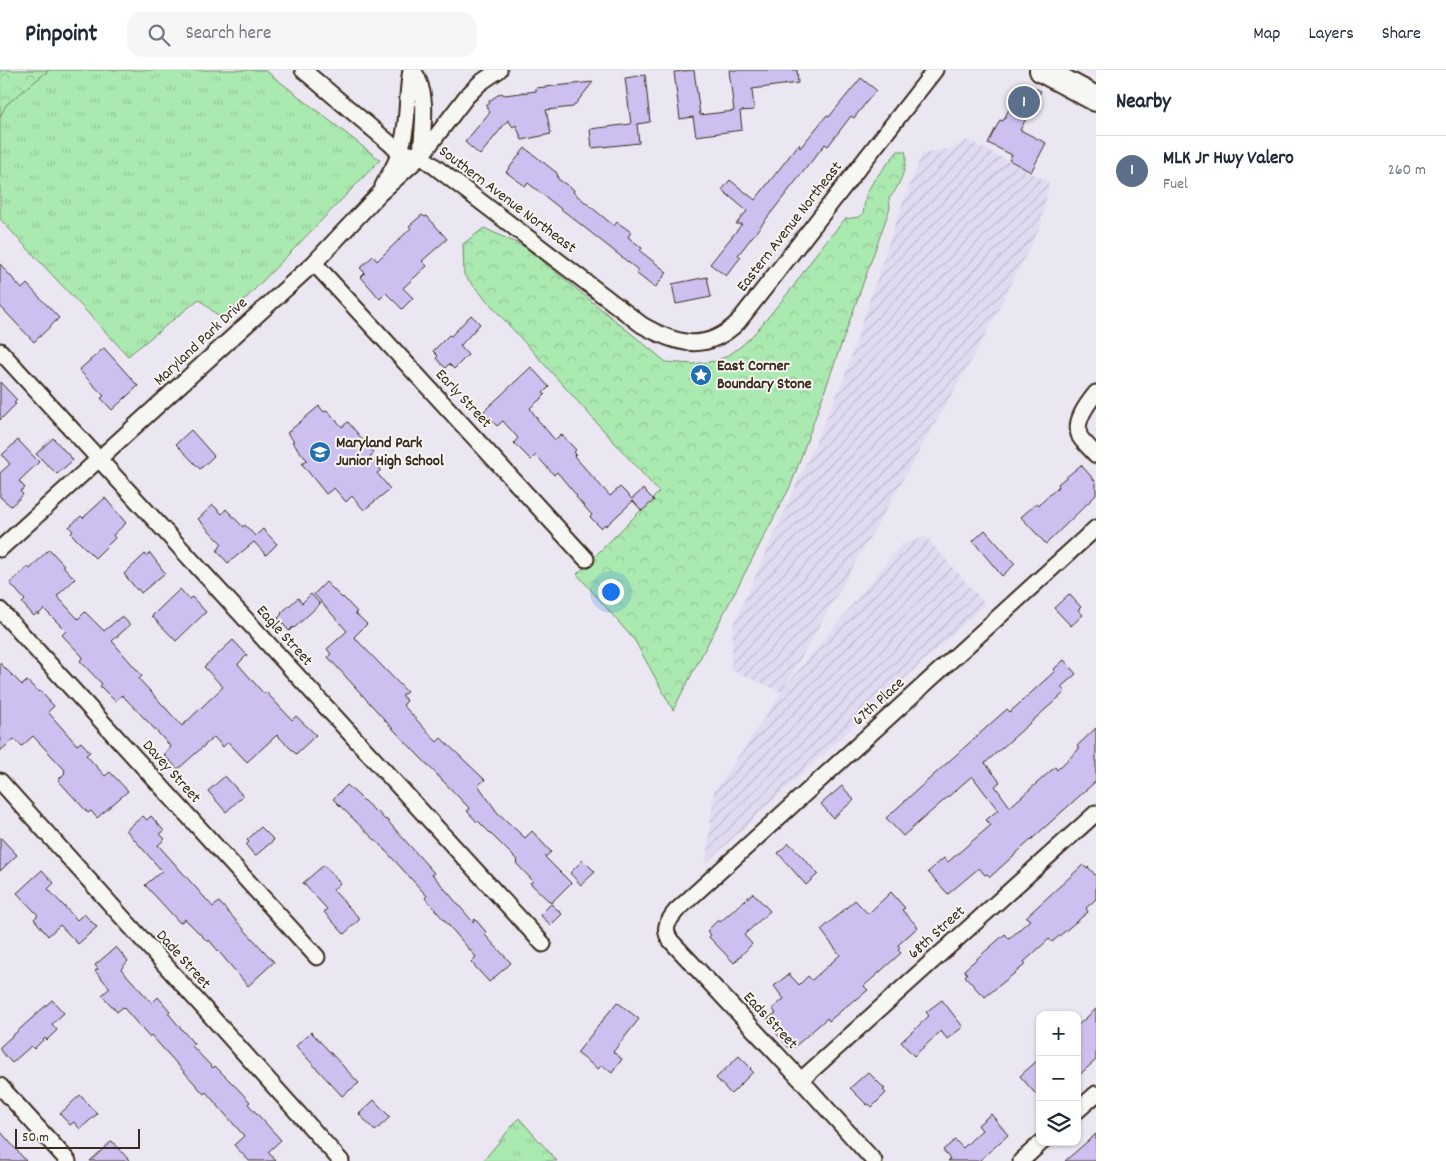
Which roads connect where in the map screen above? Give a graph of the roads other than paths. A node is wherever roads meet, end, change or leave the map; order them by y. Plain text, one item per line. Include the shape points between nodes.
1 (303, 70) edge
2 (412, 70) edge
3 (499, 70) edge
4 (935, 70) edge
5 (1042, 70) edge
6 (1096, 99) edge
7 (400, 152) junction
8 (421, 156) junction
9 (379, 194) junction
10 (314, 263) junction
11 (642, 324) joint
12 (0, 351) edge
13 (1096, 393) edge
14 (1096, 455) edge
15 (99, 460) junction
16 (1096, 528) edge
17 (0, 549) edge
18 (586, 559) dead end
19 (0, 610) edge
20 (0, 782) edge
21 (1096, 813) edge
22 (685, 903) joint
23 (542, 944) dead end
24 (317, 957) dead end
25 (801, 1080) junction
26 (0, 1086) edge
27 (1096, 1094) edge
28 (1081, 1107) edge
29 (1038, 1146) edge
30 (68, 1161) edge
31 (341, 1161) edge
32 (874, 1161) edge
33 (1021, 1161) edge

1 - 7 street, Southern Avenue Northeast
2 - 7 street
2 - 8 street via 423,96
3 - 8 street, Maryland Park Drive via 466,97
4 - 11 street, Eastern Avenue Northeast via 728,331 704,342 684,343 662,336
5 - 6 main road
7 - 8 street, Southern Avenue Northeast
7 - 9 street
8 - 9 street, Maryland Park Drive
8 - 11 street, Southern Avenue Northeast
9 - 10 street, Maryland Park Drive
10 - 15 street, Maryland Park Drive
10 - 18 street, Early Street
12 - 15 street, Eagle Street
13 - 14 street via 1087,403 1078,432
15 - 17 street, Maryland Park Drive
15 - 23 street, Eagle Street
16 - 22 street, 67th Place
19 - 24 street, Davey Street
20 - 31 street, Dade Street
21 - 25 street, 68th Street
22 - 25 street, Eads Street via 666,924 666,934
25 - 32 street, Eads Street
26 - 30 street
27 - 28 street
29 - 33 street

